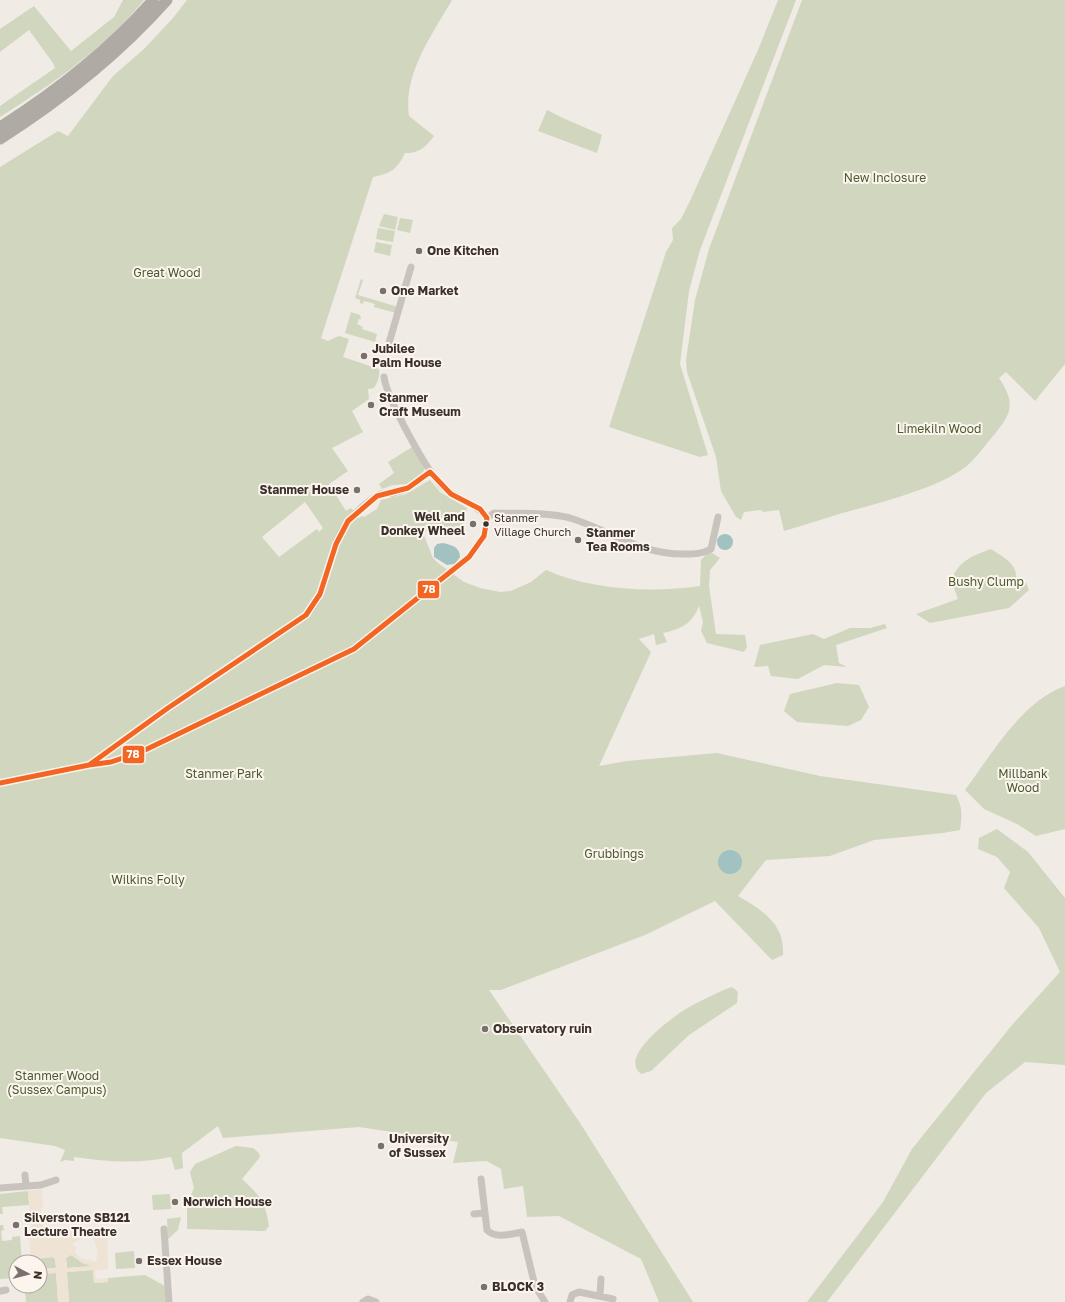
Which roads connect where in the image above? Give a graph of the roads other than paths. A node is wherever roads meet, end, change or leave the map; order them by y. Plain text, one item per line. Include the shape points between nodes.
1 (168, 0) edge
2 (156, 5) edge
3 (0, 127) edge
4 (0, 139) edge
5 (411, 267) dead end
6 (387, 350) dead end
7 (384, 377) dead end
8 (430, 472) junction
9 (718, 517) dead end
10 (487, 518) junction
11 (89, 765) junction
12 (0, 783) edge
13 (25, 1175) dead end
14 (481, 1179) dead end
15 (56, 1180) dead end
16 (26, 1186) junction
17 (0, 1188) edge
18 (484, 1213) junction
19 (474, 1214) dead end
20 (164, 1229) dead end
21 (601, 1279) dead end
22 (600, 1295) junction
23 (613, 1299) dead end
24 (373, 1301) edge
25 (169, 1302) edge
26 (363, 1302) edge
27 (545, 1302) edge
28 (570, 1302) edge

1 - 2 highway
2 - 3 highway via 93,58
2 - 4 highway via 134,34 78,84
5 - 6 street
7 - 8 street via 393,404
8 - 10 street via 447,490 480,509
8 - 11 street via 411,487 392,494 383,493 347,522 338,538 316,602 306,615
9 - 10 street via 711,549 698,554 655,552 634,546 569,518 494,513
10 - 11 street via 484,536 469,557 354,649 148,749 111,762
11 - 12 street
13 - 16 street
14 - 18 street
15 - 16 street via 48,1184
16 - 17 street
18 - 19 street
18 - 27 street via 486,1227 491,1234 522,1232 535,1286
20 - 25 street
21 - 22 street
22 - 23 street
22 - 28 street via 574,1292
24 - 26 street via 367,1299

